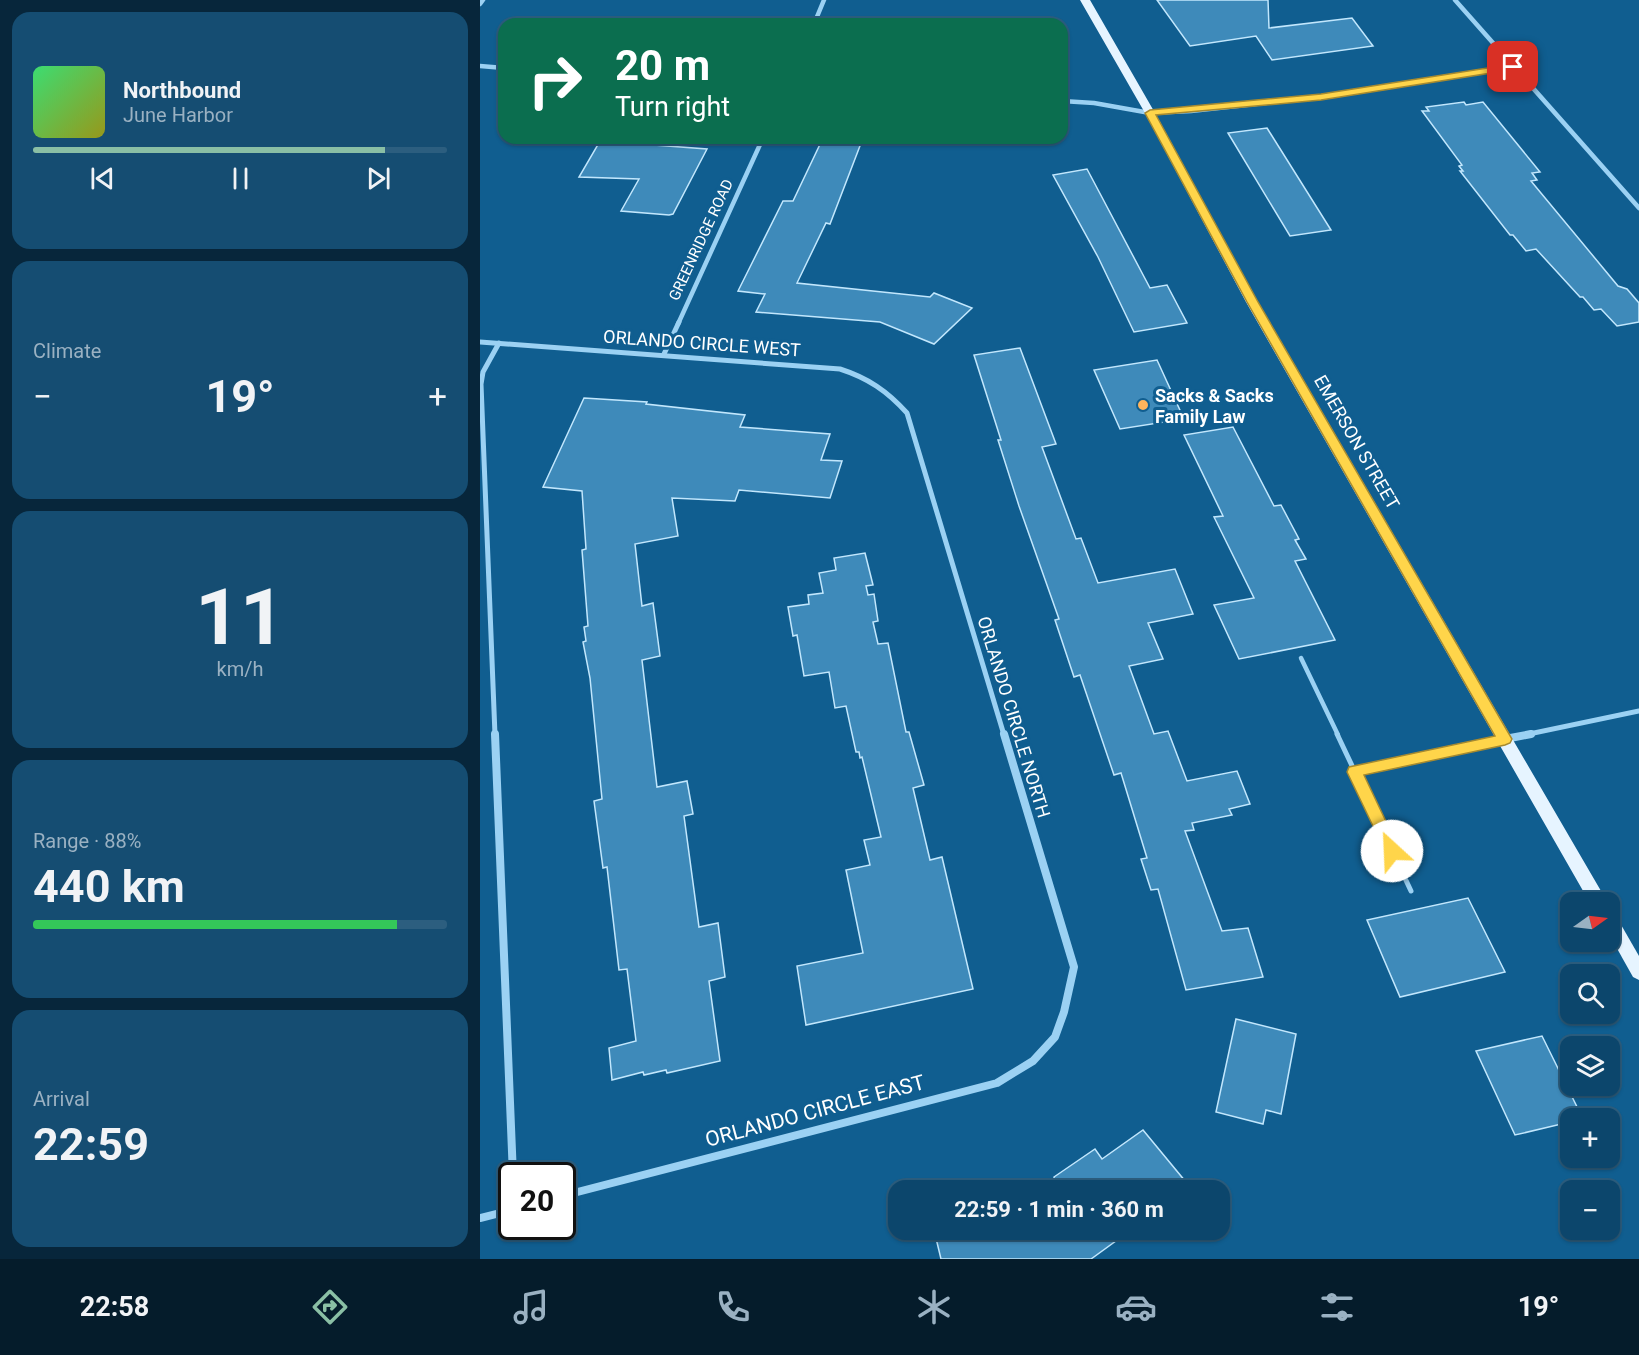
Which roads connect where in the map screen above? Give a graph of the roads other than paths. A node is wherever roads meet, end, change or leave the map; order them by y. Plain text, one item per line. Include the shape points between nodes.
1 (483, 0) edge
2 (824, 0) edge
3 (1085, 0) edge
4 (1455, 0) edge
5 (480, 4) edge
6 (816, 18) edge
7 (480, 66) edge
8 (1513, 67) junction
9 (498, 68) edge
10 (1068, 101) edge
11 (1150, 113) junction
12 (760, 144) edge
13 (1639, 208) edge
14 (480, 342) edge
15 (499, 343) junction
16 (664, 354) junction
17 (907, 413) joint
18 (1301, 658) dead end
19 (1639, 711) edge
20 (1505, 739) junction
21 (1354, 772) junction
22 (1411, 891) dead end
23 (1593, 892) edge
24 (1620, 939) edge
25 (1639, 972) edge
26 (1059, 1029) joint
27 (512, 1162) edge
28 (576, 1192) edge
29 (498, 1214) edge
30 (480, 1218) edge

1 - 5 street
2 - 6 street
3 - 11 main road, EMERSON STREET
4 - 8 street
7 - 9 street
8 - 11 street via 1321,97
8 - 13 street
10 - 11 street
11 - 20 main road, EMERSON STREET via 1252,302
12 - 16 street, GREENRIDGE ROAD
14 - 15 street, ORLANDO CIRCLE WEST
15 - 16 street, ORLANDO CIRCLE WEST
15 - 27 street via 480,384
16 - 17 street, ORLANDO CIRCLE WEST via 840,369 888,390
17 - 26 street, ORLANDO CIRCLE NORTH via 1074,967
18 - 21 lane
19 - 20 street
20 - 21 lane
20 - 23 main road, EMERSON STREET
21 - 22 lane
24 - 25 main road
26 - 28 street, ORLANDO CIRCLE EAST via 1041,1054 997,1083
29 - 30 street

